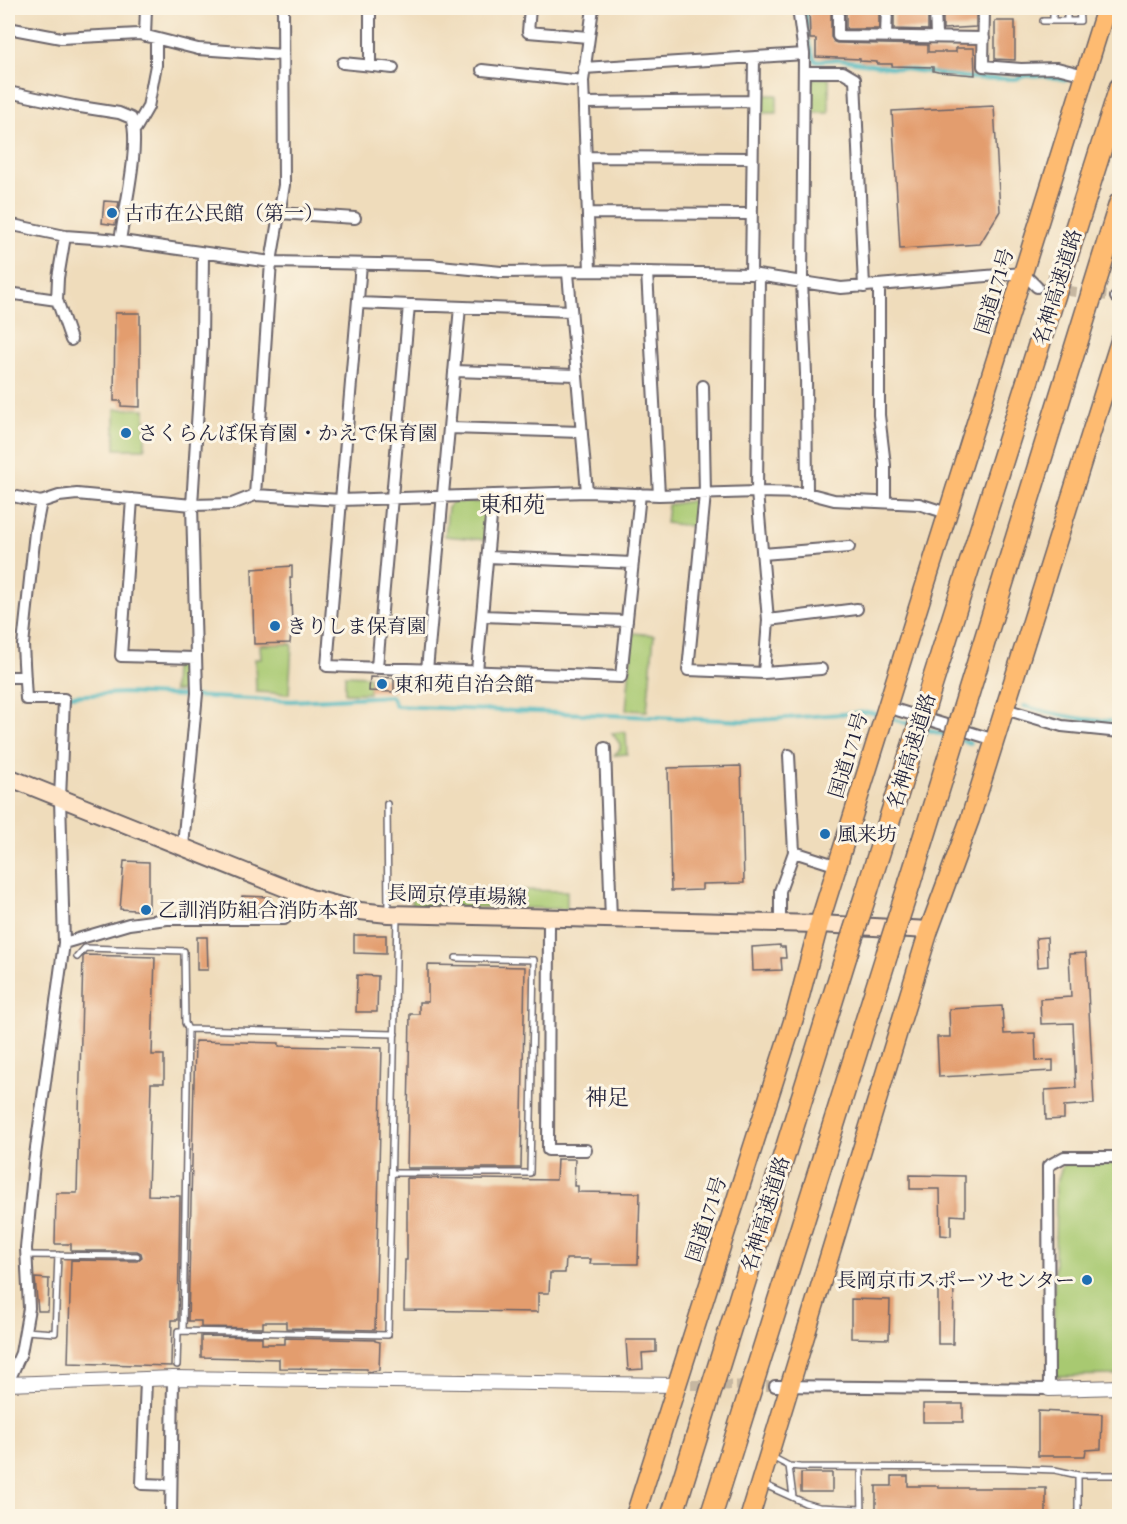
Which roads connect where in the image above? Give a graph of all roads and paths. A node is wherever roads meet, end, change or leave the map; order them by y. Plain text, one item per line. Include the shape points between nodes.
1 (146, 8) edge
2 (283, 8) edge
3 (370, 8) edge
4 (530, 8) edge
5 (593, 8) edge
6 (798, 8) edge
7 (838, 8) edge
8 (886, 8) edge
9 (935, 8) edge
10 (984, 8) edge
11 (1053, 8) edge
12 (1067, 8) edge
13 (1079, 8) edge
14 (1107, 8) edge
15 (1043, 21) dead end
16 (1053, 21) junction
17 (1067, 21) junction
18 (8, 28) edge
19 (886, 36) junction
20 (936, 36) junction
21 (150, 37) junction
22 (588, 37) junction
23 (984, 38) junction
24 (804, 54) junction
25 (284, 55) junction
26 (754, 58) junction
27 (344, 63) dead end
28 (370, 65) junction
29 (393, 68) dead end
30 (584, 68) junction
31 (482, 70) dead end
32 (804, 72) junction
33 (1085, 75) junction
34 (583, 81) junction
35 (1119, 88) edge
36 (8, 92) edge
37 (753, 101) junction
38 (585, 103) junction
39 (135, 128) junction
40 (587, 157) junction
41 (752, 158) junction
42 (1119, 203) edge
43 (280, 213) junction
44 (588, 213) junction
45 (752, 214) junction
46 (355, 218) dead end
47 (8, 224) edge
48 (65, 236) junction
49 (120, 241) junction
50 (203, 253) junction
51 (271, 262) junction
52 (361, 264) junction
53 (590, 271) junction
54 (647, 272) junction
55 (568, 273) junction
56 (1023, 273) junction
57 (755, 275) junction
58 (802, 281) junction
59 (879, 285) junction
60 (864, 287) junction
61 (1037, 287) tunnel mouth
62 (8, 292) edge
63 (57, 300) junction
64 (358, 303) junction
65 (410, 305) junction
66 (460, 307) junction
67 (571, 311) junction
68 (71, 340) dead end
69 (1119, 341) edge
70 (454, 371) junction
71 (576, 375) junction
72 (703, 386) dead end
73 (449, 428) junction
74 (581, 432) junction
75 (587, 492) junction
76 (757, 492) junction
77 (807, 493) junction
78 (640, 494) junction
79 (705, 494) junction
80 (8, 495) edge
81 (255, 495) junction
82 (493, 495) junction
83 (659, 495) junction
84 (443, 496) junction
85 (392, 498) junction
86 (132, 499) junction
87 (341, 500) junction
88 (41, 502) junction
89 (885, 502) junction
90 (192, 505) junction
91 (948, 513) junction
92 (849, 546) dead end
93 (763, 554) junction
94 (488, 557) junction
95 (633, 563) junction
96 (857, 609) dead end
97 (482, 615) junction
98 (768, 620) junction
99 (627, 621) junction
100 (195, 658) junction
101 (377, 667) junction
102 (821, 669) dead end
103 (427, 670) junction
104 (477, 671) junction
105 (764, 673) junction
106 (25, 676) junction
107 (8, 677) edge
108 (1005, 709) junction
109 (885, 713) junction
110 (1119, 732) edge
111 (995, 740) junction
112 (605, 748) dead end
113 (789, 755) dead end
114 (8, 777) edge
115 (60, 799) junction
116 (387, 804) dead end
117 (183, 846) junction
118 (794, 852) junction
119 (838, 866) junction
120 (310, 898) junction
121 (392, 914) junction
122 (549, 919) junction
123 (611, 920) junction
124 (780, 923) junction
125 (819, 924) junction
126 (929, 930) junction
127 (64, 943) junction
128 (77, 957) dead end
129 (456, 958) dead end
130 (189, 1029) junction
131 (395, 1034) junction
132 (586, 1150) dead end
133 (1119, 1157) edge
134 (392, 1173) junction
135 (26, 1255) junction
136 (58, 1255) junction
137 (137, 1256) dead end
138 (25, 1331) junction
139 (183, 1331) junction
140 (175, 1372) junction
141 (146, 1380) junction
142 (8, 1383) edge
143 (684, 1385) junction
144 (782, 1386) junction
145 (1119, 1387) edge
146 (1049, 1389) junction
147 (769, 1455) junction
148 (789, 1466) junction
149 (861, 1468) junction
150 (1119, 1474) edge
151 (1078, 1475) junction
152 (760, 1483) junction
153 (171, 1485) junction
154 (794, 1497) junction
155 (861, 1509) junction
156 (171, 1516) edge
157 (635, 1516) edge
158 (672, 1516) edge
159 (711, 1516) edge
160 (750, 1516) edge
161 (861, 1516) edge
162 (1078, 1516) edge

1 - 21 street
2 - 25 street
3 - 28 street
4 - 22 street via 528,32
5 - 22 street
6 - 24 street
7 - 19 street via 838,36
8 - 19 street
9 - 20 street
10 - 23 street
11 - 16 lane
12 - 17 lane
13 - 17 lane via 1080,21
14 - 33 highway, 国道171号
15 - 16 lane
16 - 17 lane
18 - 21 street via 61,38 139,34
19 - 20 street
20 - 23 street
21 - 25 street via 198,49
21 - 39 street via 156,65 148,107
22 - 30 street
23 - 33 street via 983,66 1057,68
24 - 26 street
24 - 32 street
25 - 43 street via 285,161
26 - 30 street
26 - 37 street
27 - 28 street
28 - 29 street
30 - 34 street
31 - 34 street
32 - 58 street
32 - 60 street via 843,72 855,79
33 - 56 highway, 国道171号
34 - 38 street
35 - 158 highway, 名神高速道路, bridge
36 - 39 street via 119,113 131,118
37 - 38 street
37 - 41 street
38 - 40 street
39 - 49 street
40 - 41 street
40 - 44 street
41 - 45 street
42 - 159 highway, 名神高速道路, bridge
43 - 46 street
43 - 51 street
44 - 45 street
44 - 53 street
45 - 57 street
47 - 48 street
48 - 49 street
48 - 63 street
49 - 50 street
50 - 51 street
50 - 90 street
51 - 52 street
51 - 81 street
52 - 55 street
52 - 64 street
53 - 54 street
53 - 55 street
54 - 57 street
54 - 83 street
55 - 67 street
56 - 59 street
56 - 61 street
56 - 91 highway, 国道171号
57 - 58 street
57 - 76 street
58 - 60 street via 841,288
58 - 77 street
59 - 60 street
59 - 89 street via 879,415
62 - 63 street
63 - 68 street
64 - 65 street
64 - 87 street
65 - 66 street
65 - 85 street
66 - 67 street
66 - 70 street
67 - 71 street
69 - 108 highway
70 - 71 street
70 - 73 street
71 - 74 street
72 - 79 street
73 - 74 street
73 - 84 street
74 - 75 street
75 - 78 street
75 - 82 street
76 - 77 street
76 - 79 street
76 - 93 street
77 - 89 street via 834,500
78 - 83 street
78 - 95 street
79 - 83 street
79 - 105 street via 688,670
80 - 88 street
81 - 87 street
81 - 90 street via 232,504
82 - 84 street
82 - 94 street
84 - 85 street
84 - 103 street
85 - 87 street
85 - 101 street
86 - 88 street via 77,494
86 - 90 street
86 - 100 street via 121,656
87 - 101 street via 327,666
88 - 106 street via 24,634
89 - 91 street via 919,504
90 - 100 street
91 - 109 highway, 国道171号
92 - 93 street
93 - 98 street
94 - 95 street
94 - 97 street
95 - 99 street
96 - 98 street
97 - 99 street
97 - 104 street
98 - 105 street
99 - 104 street via 621,677
100 - 117 street via 197,697
101 - 103 street
102 - 105 street
103 - 104 street
106 - 107 street
106 - 115 street via 26,699 64,699
108 - 110 street via 1062,726
108 - 111 highway
109 - 111 street
109 - 119 highway, 国道171号
111 - 126 highway
112 - 123 street
113 - 118 street
114 - 115 main road, 長岡京停車場線
115 - 117 main road, 長岡京停車場線
115 - 127 street
116 - 121 lane
117 - 120 main road, 長岡京停車場線
118 - 119 street
118 - 124 street via 780,891
119 - 125 highway, 国道171号
120 - 121 main road, 長岡京停車場線 via 360,911
120 - 127 street via 284,919 167,919 129,924
121 - 122 main road, 長岡京停車場線
121 - 131 lane
122 - 123 main road, 長岡京停車場線
122 - 132 street via 548,1150
123 - 124 main road, 長岡京停車場線
124 - 125 main road, 長岡京停車場線
125 - 126 main road, 長岡京停車場線
125 - 143 highway, 国道171号
126 - 144 highway
127 - 135 street via 34,1163
128 - 130 lane via 85,948 184,951 185,1023
129 - 134 lane via 534,960 530,1173
130 - 131 lane
130 - 139 lane
131 - 134 lane
133 - 146 street via 1064,1157 1048,1166
134 - 139 lane via 388,1335
135 - 136 lane
135 - 138 street via 29,1308
136 - 137 lane
136 - 138 lane via 55,1333
138 - 142 street via 21,1353
139 - 140 lane via 178,1331
140 - 141 street
140 - 143 street
140 - 153 street
141 - 142 street
141 - 153 street via 142,1484
143 - 157 highway, 国道171号
144 - 146 street
144 - 147 highway
145 - 146 street
147 - 148 lane
147 - 152 highway
148 - 149 lane
148 - 154 lane
149 - 151 lane via 1004,1468
149 - 155 lane
150 - 151 lane
151 - 162 lane
152 - 154 lane
152 - 160 highway
153 - 156 street
154 - 155 lane via 819,1506
155 - 161 lane

